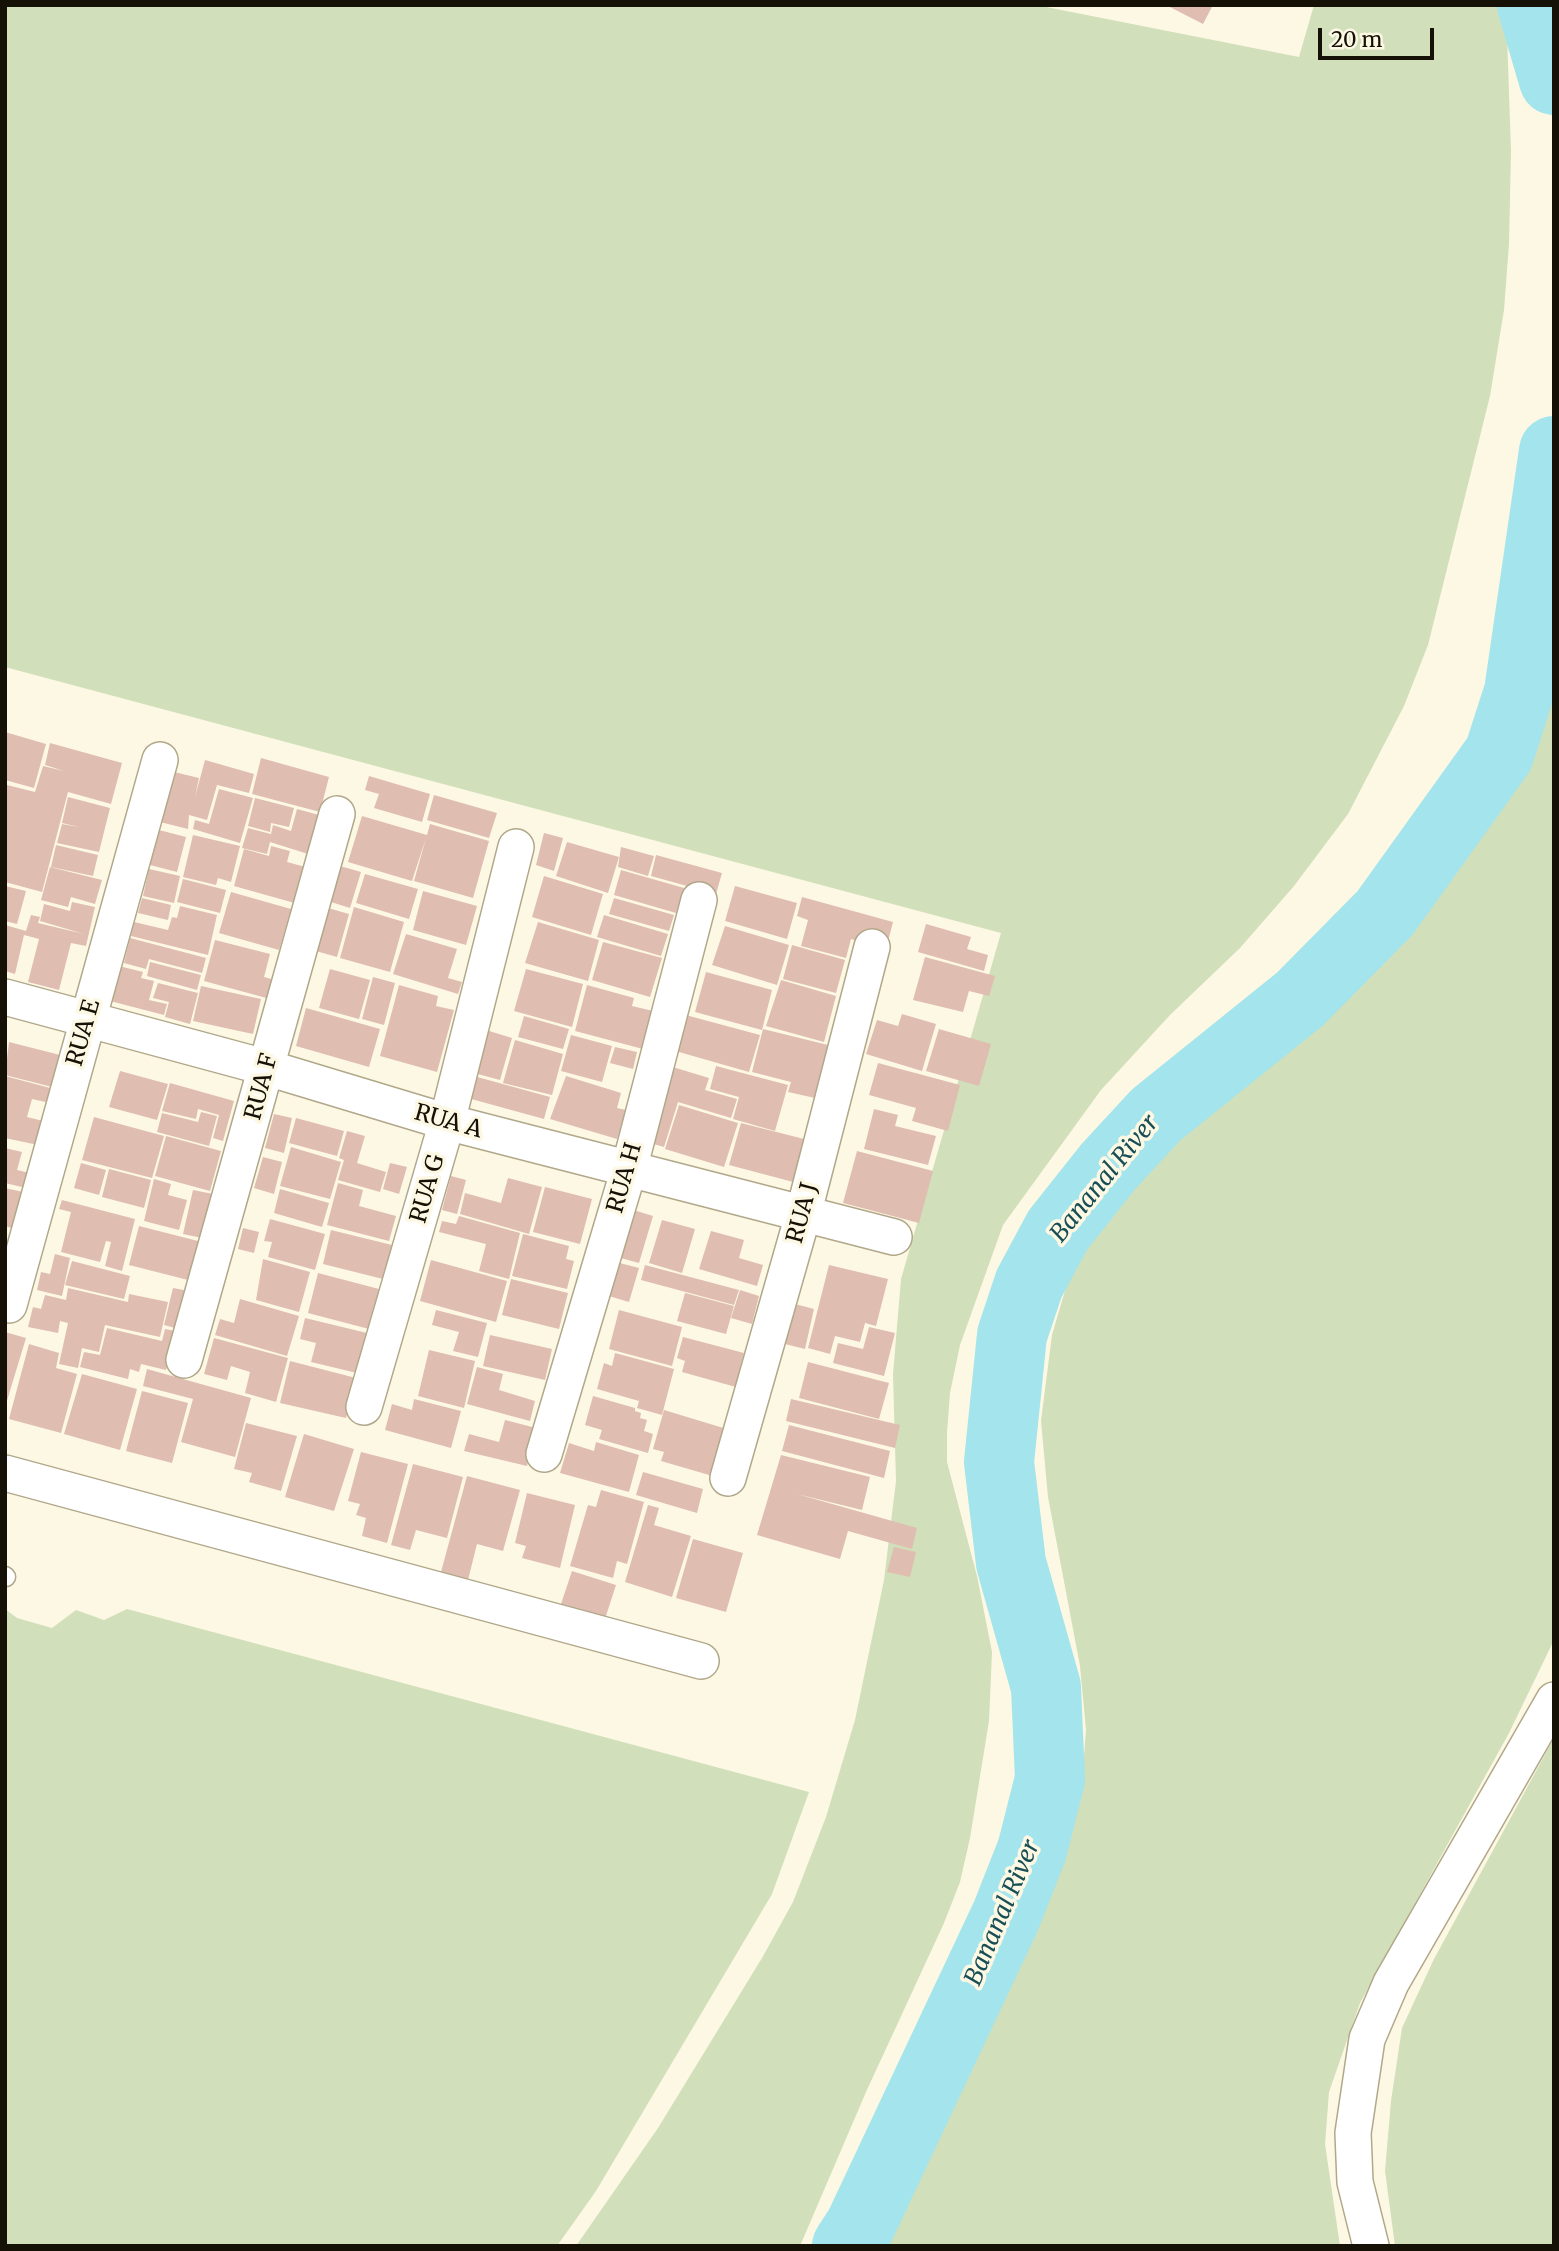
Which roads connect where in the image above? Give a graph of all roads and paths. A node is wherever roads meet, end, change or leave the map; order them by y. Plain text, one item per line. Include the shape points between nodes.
1 (160, 760) dead end
2 (337, 814) dead end
3 (516, 847) dead end
4 (699, 900) dead end
5 (872, 947) dead end
6 (5, 997) edge
7 (89, 1018) junction
8 (268, 1068) junction
9 (447, 1122) junction
10 (629, 1169) junction
11 (803, 1215) junction
12 (894, 1237) dead end
13 (9, 1305) dead end
14 (184, 1360) dead end
15 (365, 1407) dead end
16 (544, 1454) dead end
17 (5, 1473) edge
18 (728, 1478) dead end
19 (701, 1661) dead end
20 (1554, 1700) edge
21 (1371, 2246) edge

1 - 7 street, RUA E
2 - 8 street, RUA F
3 - 9 street, RUA G
4 - 10 street, RUA H
5 - 11 street, RUA J
6 - 7 street, RUA A
7 - 8 street, RUA A
7 - 13 street, RUA E
8 - 9 street, RUA A
8 - 14 street, RUA F
9 - 10 street, RUA A
9 - 15 street, RUA G
10 - 11 street, RUA A
10 - 16 street, RUA H
11 - 12 street, RUA A
11 - 18 street, RUA J
17 - 19 street
20 - 21 street via 1391,1983 1367,2039 1353,2133 1355,2182

